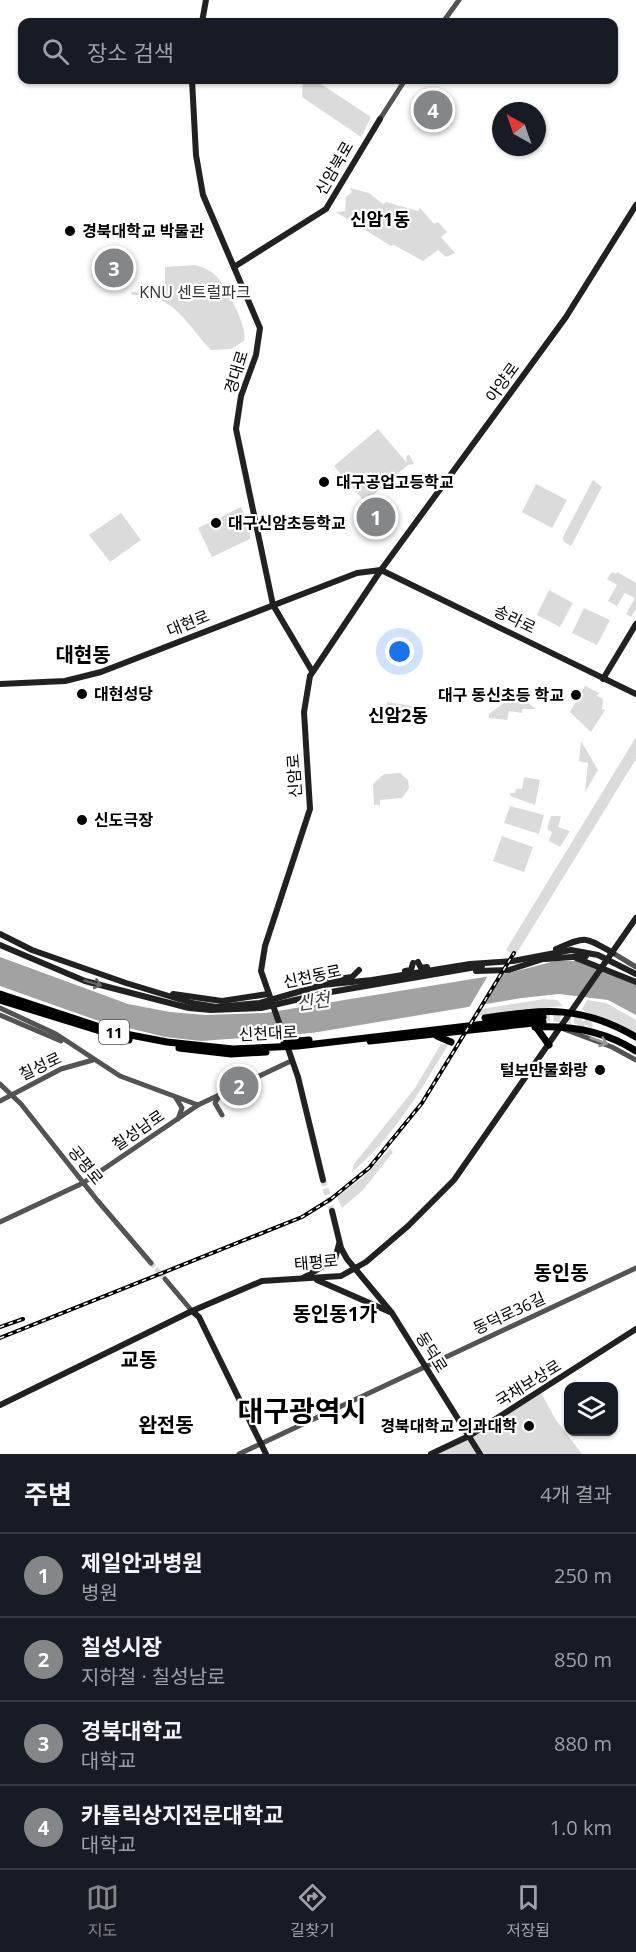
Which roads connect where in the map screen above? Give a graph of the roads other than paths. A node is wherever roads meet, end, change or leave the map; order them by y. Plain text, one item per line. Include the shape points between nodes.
1 (206, 0) edge
2 (459, 0) edge
3 (203, 18) edge
4 (446, 18) edge
5 (192, 84) edge
6 (402, 84) edge
7 (380, 119) joint
8 (636, 205) edge
9 (234, 267) junction
10 (381, 570) junction
11 (273, 606) junction
12 (636, 624) edge
13 (312, 671) junction
14 (603, 679) junction
15 (0, 684) edge
16 (636, 694) edge
17 (636, 918) edge
18 (0, 936) edge
19 (587, 939) junction
20 (0, 945) edge
21 (613, 953) junction
22 (598, 955) junction
23 (20, 956) junction
24 (540, 958) junction
25 (636, 967) edge
26 (459, 969) junction
27 (359, 970) dead end
28 (58, 972) junction
29 (636, 978) edge
30 (372, 980) junction
31 (126, 983) junction
32 (151, 990) junction
33 (292, 993) junction
34 (0, 994) edge
35 (268, 994) junction
36 (0, 999) edge
37 (0, 1008) edge
38 (572, 1009) junction
39 (0, 1015) edge
40 (540, 1021) junction
41 (589, 1023) junction
42 (560, 1027) junction
43 (427, 1031) junction
44 (416, 1033) junction
45 (437, 1036) junction
46 (329, 1040) dead end
47 (636, 1040) edge
48 (284, 1042) junction
49 (451, 1042) dead end
50 (68, 1044) junction
51 (549, 1045) junction
52 (636, 1049) edge
53 (93, 1060) junction
54 (636, 1060) edge
55 (291, 1061) junction
56 (0, 1084) edge
57 (12, 1094) junction
58 (221, 1094) junction
59 (175, 1096) junction
60 (0, 1101) edge
61 (198, 1105) junction
62 (222, 1115) dead end
63 (177, 1120) junction
64 (324, 1180) tunnel mouth
65 (83, 1183) junction
66 (332, 1211) tunnel mouth
67 (0, 1222) edge
68 (339, 1240) junction
69 (151, 1263) tunnel mouth
70 (636, 1268) edge
71 (354, 1269) junction
72 (303, 1278) junction
73 (314, 1278) junction
74 (165, 1279) tunnel mouth
75 (192, 1311) junction
76 (392, 1313) junction
77 (636, 1329) edge
78 (424, 1366) junction
79 (0, 1405) edge
80 (469, 1436) junction
81 (261, 1443) junction
82 (238, 1454) edge
83 (267, 1454) edge
84 (431, 1454) edge
85 (480, 1454) edge

1 - 3 main road
2 - 4 street
5 - 9 main road, 경대로 via 196,155 203,195
6 - 7 street, 신암북로
7 - 9 main road, 신암북로 via 326,209
8 - 10 main road, 아양로 via 555,333
9 - 11 main road, 경대로 via 260,328 236,429
10 - 11 main road, 대현로 via 357,573
10 - 13 main road, 신암로
10 - 14 main road, 송라로
11 - 13 main road, 경대로
11 - 15 main road, 대현로 via 101,672 65,681
12 - 14 main road
13 - 35 main road, 신암로 via 304,712 310,809 261,960
14 - 16 main road, 송라로
17 - 21 main road, 태평로
18 - 23 main road via 21,948 24,952
18 - 31 main road, 신천동로
19 - 21 main road
19 - 22 main road via 579,945
19 - 24 main road
20 - 23 main road, 신천동로
21 - 25 street
21 - 38 main road, 태평로
22 - 24 main road, 신천동로 via 571,950
22 - 29 main road, 신천동로
23 - 28 main road, 신천동로
24 - 26 main road, 신천동로
24 - 29 main road, 신천동로 via 566,956
28 -> 26 main road, 신천동로 via 189,1008 243,1011
26 - 30 main road, 신천동로
26 - 30 main road via 452,964 421,968 416,963 411,970
27 - 33 main road via 352,977 324,981
28 - 31 main road via 60,964
30 - 33 main road, 신천동로 via 322,985
31 - 32 main road, 신천동로
32 - 33 main road, 신천동로 via 216,1007 260,1003
32 - 35 main road via 222,1001
34 - 44 highway, 신천대로 / 11 via 116,1032 233,1049
35 - 48 main road, 신암로
36 - 44 highway, 신천대로 / 11 via 114,1037 231,1054 297,1050
37 - 50 street via 56,1034
38 - 40 highway
38 - 41 highway
38 - 42 main road, 태평로
39 - 50 street
40 - 42 highway
40 - 43 highway, 신천대로
40 - 45 highway
40 - 51 highway
41 - 42 highway
41 - 47 highway
41 - 52 highway
42 - 51 main road, 태평로
42 -> 54 street
43 - 44 highway, 신천대로
43 - 45 highway
45 - 49 highway
46 - 48 highway
48 - 55 main road, 신암로
50 - 53 street
51 - 71 main road, 태평로 via 454,1180 408,1226
53 - 57 street, 칠성로 via 61,1070
53 - 59 street via 120,1076
55 - 58 street, 칠성남로
55 - 64 main road
56 - 57 street, 공평로
57 - 60 street, 칠성로
57 - 65 street, 공평로
58 - 61 street, 칠성남로
58 - 62 street via 215,1103
59 - 61 street
59 - 63 street via 182,1108
61 - 63 street, 칠성남로
63 - 65 street, 칠성남로
65 - 67 street, 칠성남로
65 - 69 street, 공평로
66 - 68 main road
68 - 71 main road
68 - 72 main road via 335,1259
70 - 78 street, 동덕로36길
71 - 73 main road, 태평로 via 341,1276
71 - 76 main road, 동덕로
72 - 73 main road, 태평로
72 - 75 main road, 태평로 via 262,1281
73 - 76 main road
74 - 75 street
75 - 79 main road, 태평로
75 - 81 main road via 200,1317
76 - 78 main road, 동덕로
77 - 80 main road, 국채보상로
78 - 80 main road, 동덕로
78 - 81 street, 동덕로36길
80 - 84 main road, 국채보상로
80 - 85 main road, 동덕로
81 - 82 street, 동덕로36길
81 - 83 main road

